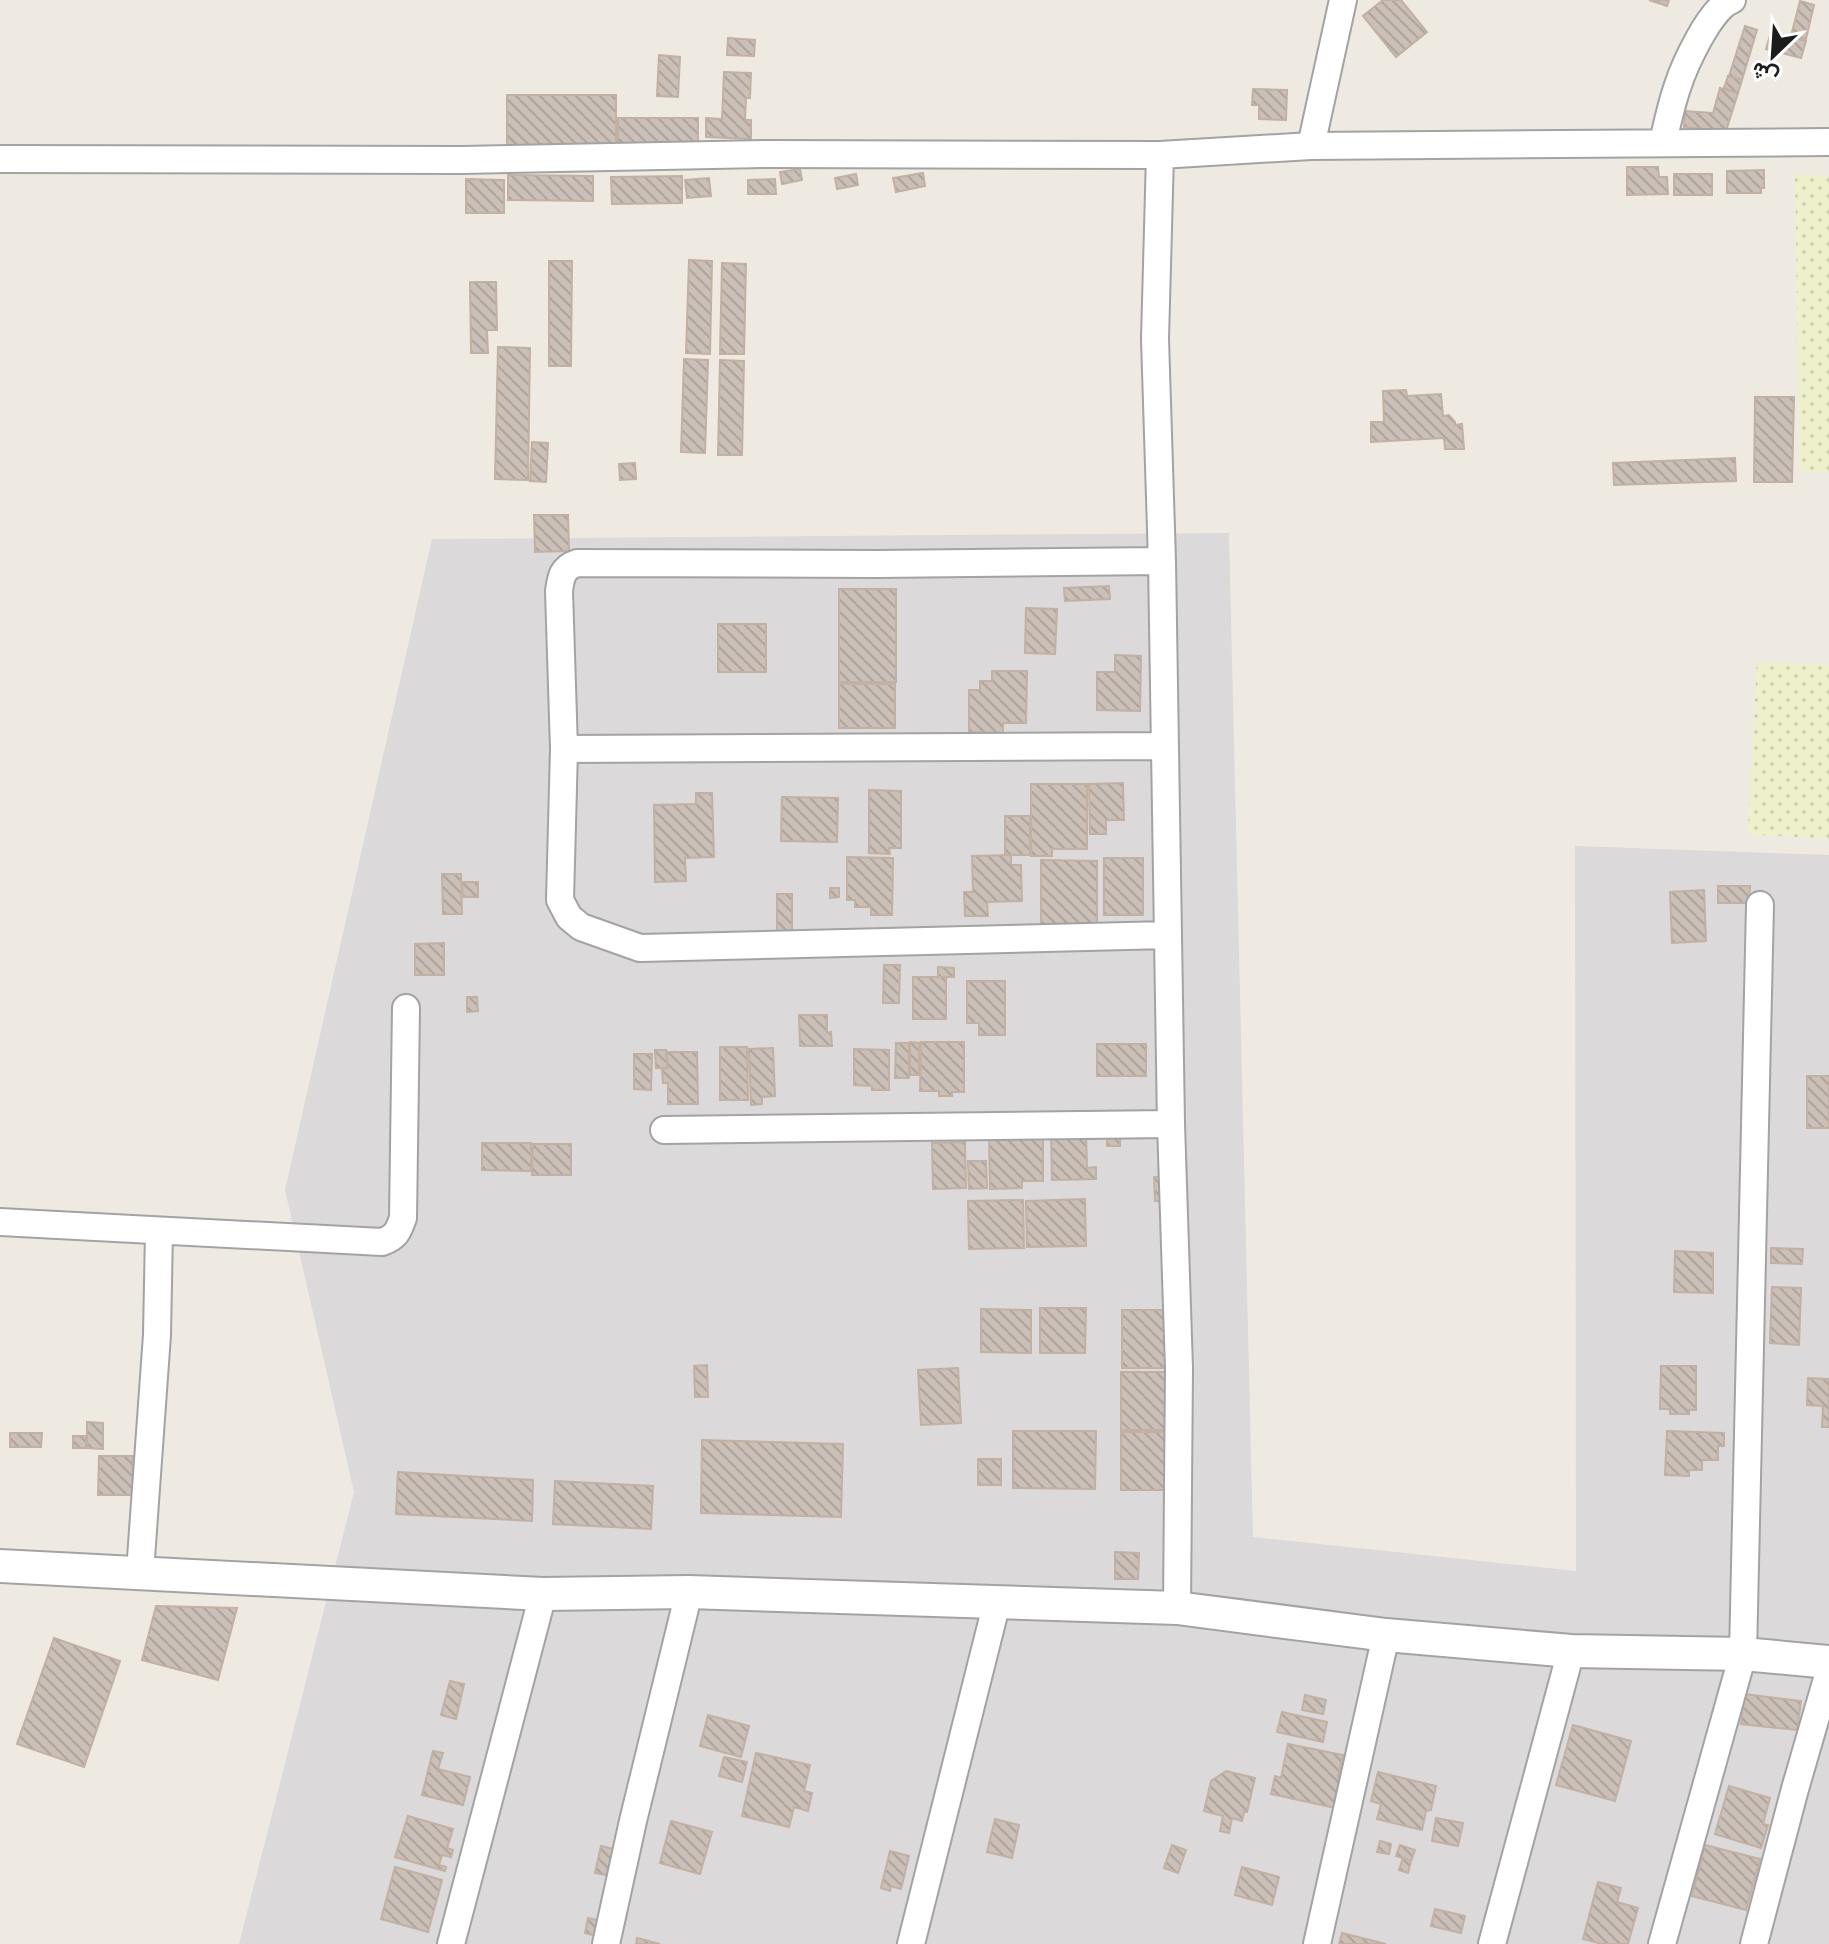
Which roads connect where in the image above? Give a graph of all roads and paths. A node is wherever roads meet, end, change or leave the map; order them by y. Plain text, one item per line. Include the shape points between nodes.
1 (1343, 0) edge
2 (1732, 0) edge
3 (1663, 142) junction
4 (1829, 142) edge
5 (1311, 146) junction
6 (1160, 155) junction
7 (0, 159) edge
8 (1162, 561) junction
9 (1165, 746) junction
10 (564, 749) junction
11 (1760, 905) dead end
12 (1168, 935) junction
13 (406, 1008) dead end
14 (1171, 1124) junction
15 (664, 1130) dead end
16 (0, 1222) edge
17 (159, 1231) junction
18 (0, 1566) edge
19 (140, 1572) junction
20 (689, 1592) junction
21 (543, 1594) junction
22 (997, 1602) junction
23 (1177, 1608) junction
24 (1386, 1635) junction
25 (1571, 1651) junction
26 (1743, 1654) junction
27 (1829, 1662) edge
28 (1829, 1672) edge
29 (451, 1944) edge
30 (606, 1944) edge
31 (911, 1944) edge
32 (1317, 1944) edge
33 (1492, 1944) edge
34 (1662, 1944) edge
35 (1754, 1944) edge

1 - 5 street
2 - 3 street via 1718,9 1698,42 1677,86
3 - 4 street
3 - 5 street
5 - 6 street
6 - 7 street
6 - 8 street via 1155,339
8 - 9 street
8 - 10 street via 577,563 564,570 559,591
9 - 10 street
9 - 12 street
10 - 12 street via 560,900 581,927 640,948
11 - 26 street
12 - 14 street
13 - 17 street via 403,1218 391,1239
14 - 15 street
14 - 23 street via 1179,1368
16 - 17 street
17 - 19 street
18 - 19 street
19 - 21 street
20 - 21 street
20 - 22 street
20 - 30 street
21 - 29 street
22 - 23 street
22 - 31 street
23 - 24 street
24 - 25 street
24 - 32 street
25 - 26 street
25 - 33 street
26 - 27 street
26 - 34 street
28 - 35 street

